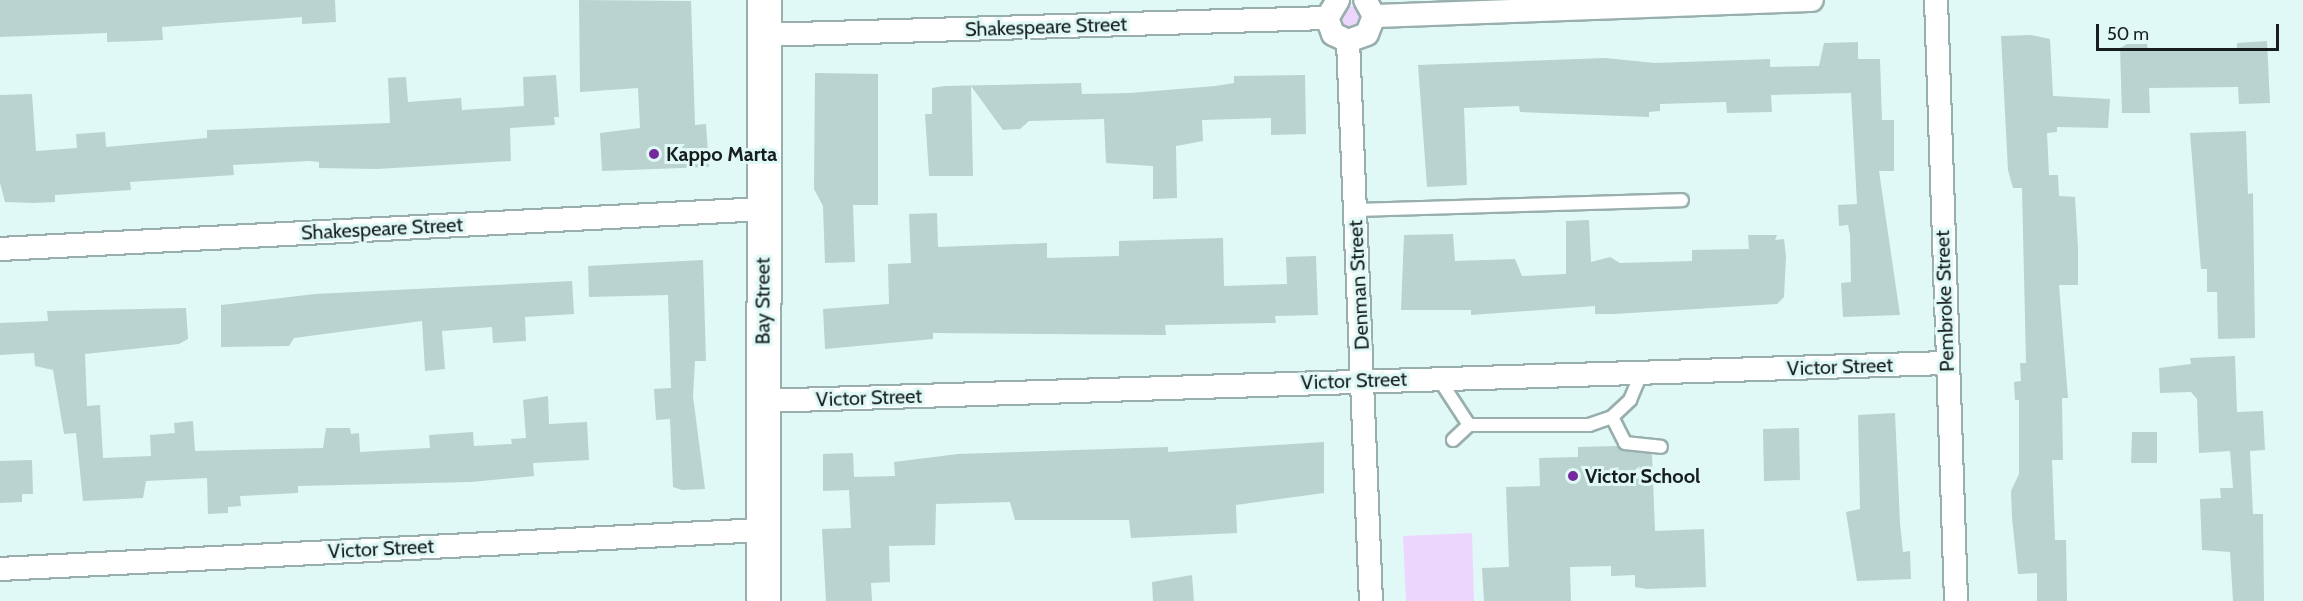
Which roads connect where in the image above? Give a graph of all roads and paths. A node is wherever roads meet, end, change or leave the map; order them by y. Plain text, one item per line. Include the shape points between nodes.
1 (764, 0) edge
2 (1812, 0) edge
3 (1936, 0) edge
4 (1369, 8) edge
5 (1332, 9) edge
6 (764, 35) junction
7 (1348, 41) junction
8 (1682, 200) dead end
9 (763, 209) junction
10 (1354, 210) junction
11 (0, 249) edge
12 (1946, 363) junction
13 (1641, 374) junction
14 (1439, 379) junction
15 (1365, 381) junction
16 (763, 401) junction
17 (1612, 417) junction
18 (1469, 425) junction
19 (1453, 440) dead end
20 (1661, 447) dead end
21 (762, 530) junction
22 (0, 569) edge
23 (763, 601) edge
24 (1371, 601) edge
25 (1956, 601) edge

1 - 6 main road, Bay Street
2 - 4 street
3 - 12 street, Pembroke Street
4 - 7 street via 1367,34
5 - 6 street, Shakespeare Street
5 - 7 street via 1333,34
6 - 9 main road, Bay Street
7 - 10 street, Denman Street
8 - 10 lane
9 - 11 street, Shakespeare Street
9 - 16 main road, Bay Street
10 - 15 street, Denman Street
12 - 13 street, Victor Street
12 - 25 street, Pembroke Street
13 - 14 street, Victor Street
13 - 17 lane via 1630,400
14 - 15 street, Victor Street
14 - 18 lane
15 - 16 street, Victor Street
15 - 24 street, Denman Street
16 - 21 main road, Bay Street
17 - 18 lane via 1589,425
17 - 20 lane via 1625,443
18 - 19 lane
21 - 22 street, Victor Street
21 - 23 main road, Bay Street

